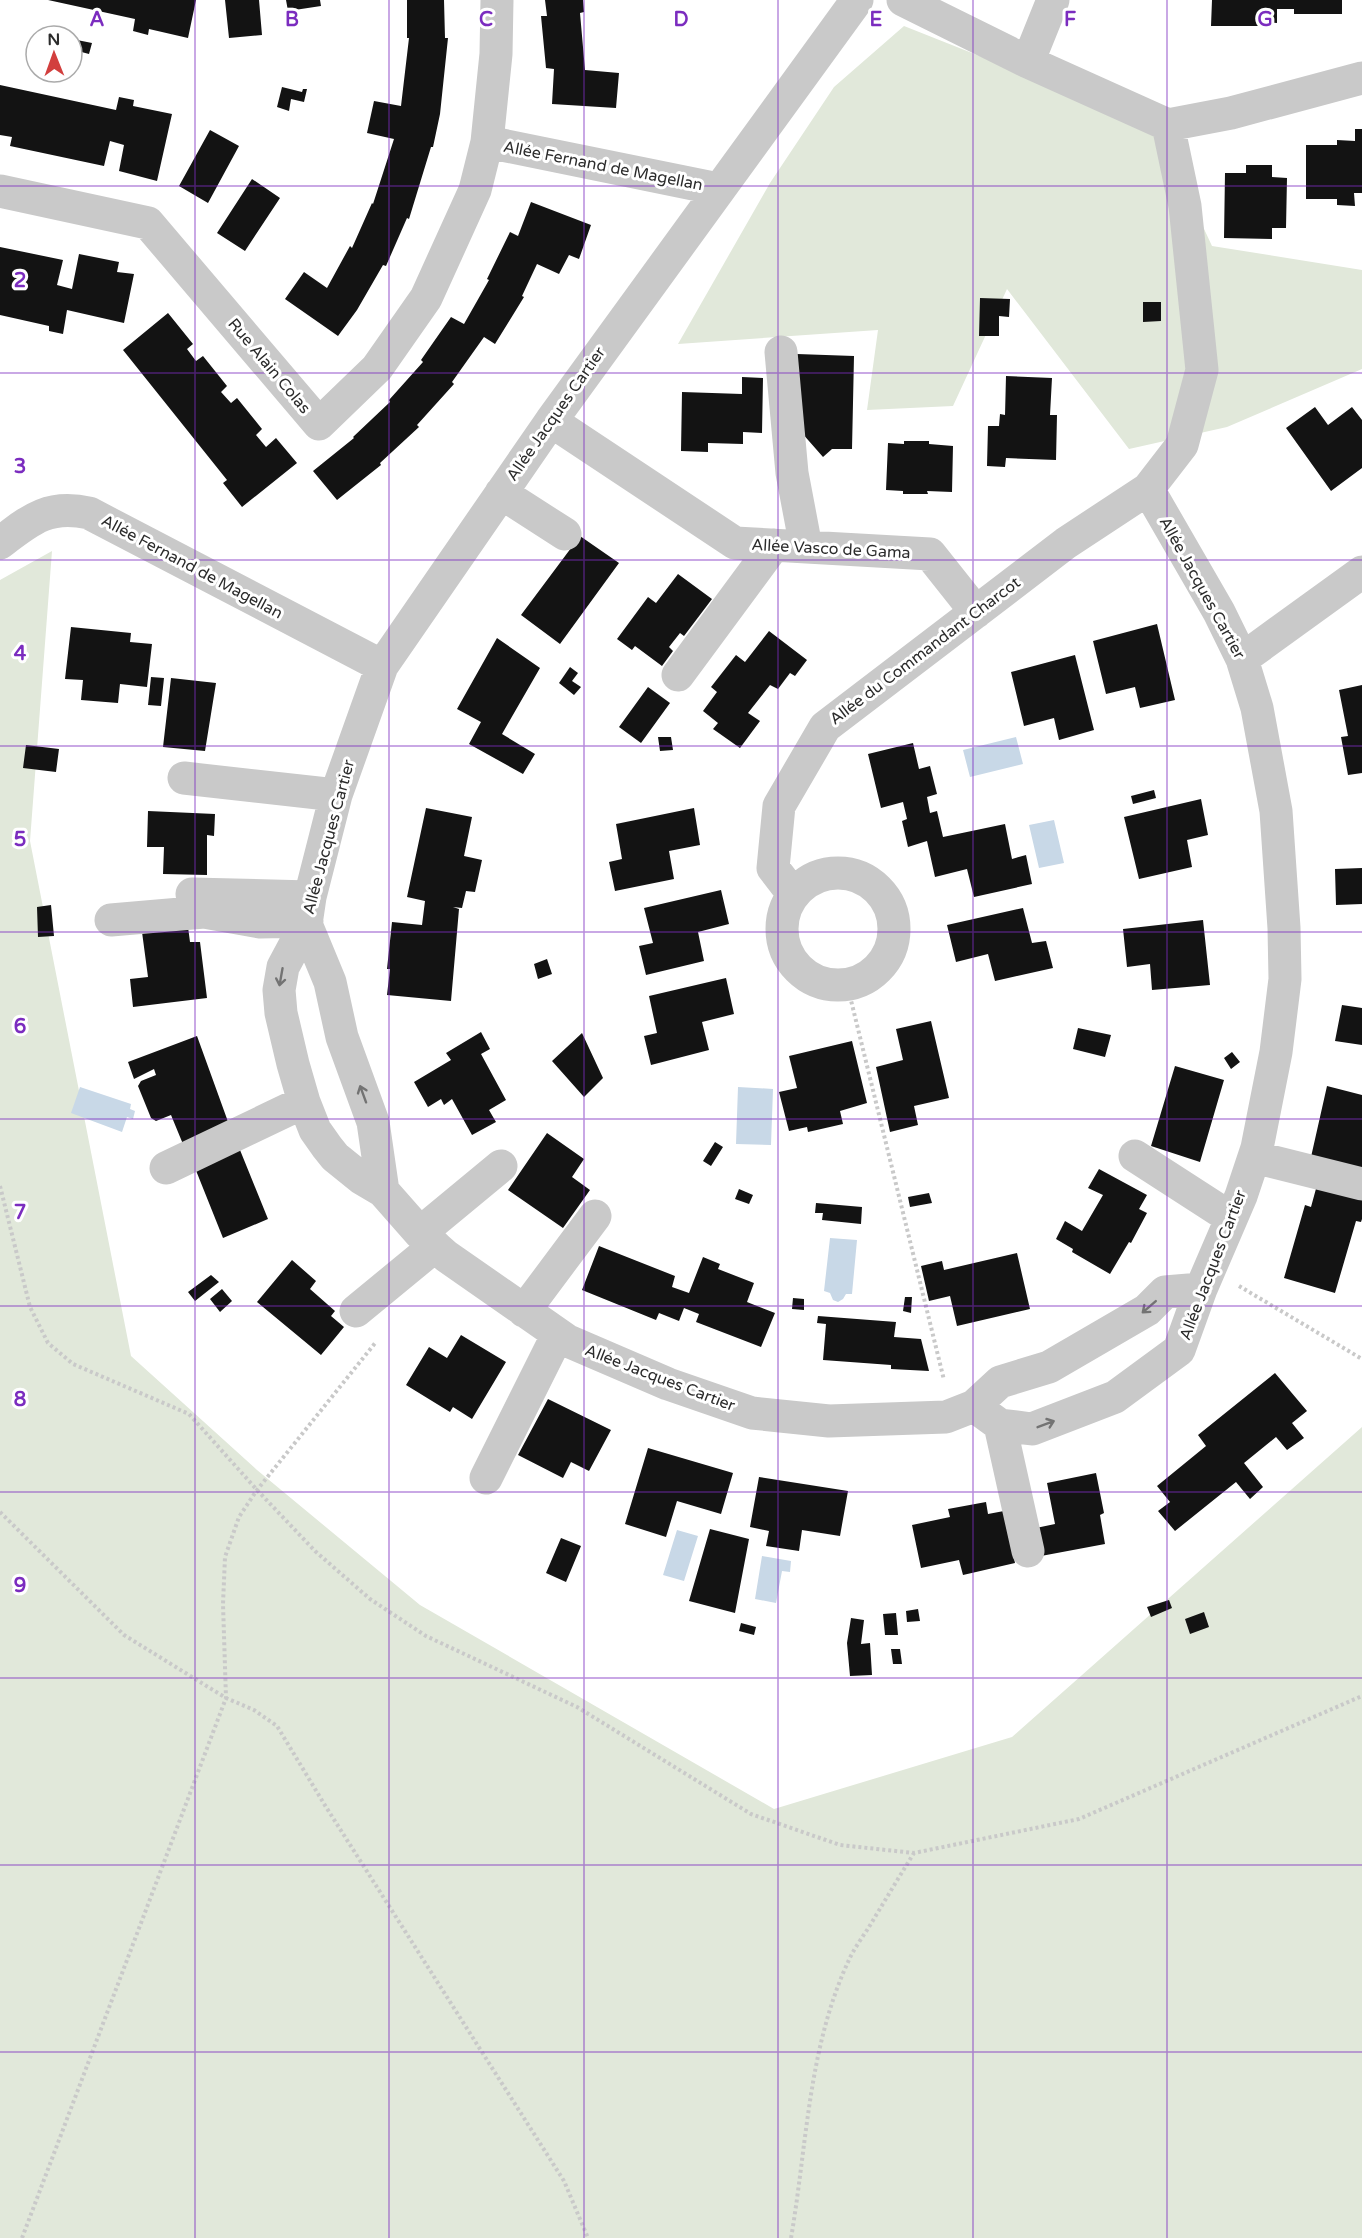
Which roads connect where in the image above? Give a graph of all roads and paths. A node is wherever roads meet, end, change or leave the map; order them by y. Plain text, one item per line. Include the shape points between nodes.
1 (497, 0) edge
2 (857, 0) edge
3 (903, 0) edge
4 (1053, 0) edge
5 (1028, 62) junction
6 (1362, 78) edge
7 (1168, 125) junction
8 (487, 142) junction
9 (718, 189) junction
10 (0, 191) edge
11 (781, 352) dead end
12 (551, 421) junction
13 (1148, 489) junction
14 (501, 493) junction
15 (565, 534) dead end
16 (0, 543) edge
17 (790, 546) junction
18 (1362, 572) edge
19 (976, 612) junction
20 (1242, 659) junction
21 (382, 666) junction
22 (678, 675) dead end
23 (184, 778) dead end
24 (336, 795) junction
25 (172, 893) dead end
26 (793, 894) junction
27 (308, 914) junction
28 (111, 920) dead end
29 (848, 984) junction
30 (304, 1102) junction
31 (375, 1130) junction
32 (1135, 1156) dead end
33 (335, 1157) junction
34 (1254, 1157) junction
35 (501, 1166) dead end
36 (166, 1168) dead end
37 (1362, 1184) edge
38 (0, 1186) edge
39 (383, 1191) junction
40 (595, 1216) dead end
41 (1231, 1218) junction
42 (427, 1240) junction
43 (1206, 1279) junction
44 (356, 1311) dead end
45 (524, 1311) junction
46 (558, 1334) junction
47 (378, 1339) dead end
48 (1362, 1359) edge
49 (963, 1410) junction
50 (1000, 1425) junction
51 (486, 1478) dead end
52 (257, 1490) junction
53 (0, 1512) edge
54 (1028, 1551) dead end
55 (1362, 1696) edge
56 (226, 1698) junction
57 (914, 1853) junction
58 (22, 2238) edge
59 (588, 2238) edge
60 (791, 2238) edge

1 - 8 street, Allée Fernand de Magellan
2 - 9 street, Allée Jacques Cartier
3 - 5 street
4 - 5 street
5 - 7 street
6 - 7 street via 1231,113
7 - 13 street via 1185,206 1202,370 1182,446
8 - 9 street, Allée Fernand de Magellan
8 - 10 street, Rue Alain Colas via 476,190 426,298 377,369 319,424 148,223
9 - 12 street, Allée Jacques Cartier
11 - 17 street via 792,473
12 - 14 street, Allée Jacques Cartier
12 - 17 street, Allée Vasco de Gama via 735,543
13 - 19 street, Allée du Commandant Charcot via 1066,543
13 - 20 street, Allée Jacques Cartier
14 - 15 street
14 - 21 street, Allée Jacques Cartier
16 - 21 street, Allée Fernand de Magellan via 45,513 89,513
17 - 19 street, Allée Vasco de Gama via 930,554
17 - 22 street
18 - 20 street
19 - 26 street, Allée du Commandant Charcot via 825,727 779,806 773,868
20 - 34 street, Allée Jacques Cartier via 1257,708 1276,811 1284,928 1285,979 1276,1052
21 - 24 street, Allée Jacques Cartier
23 - 24 street
24 - 27 street, Allée Jacques Cartier
25 - 27 street
26 - 29 street via 784,911 784,949 795,966 810,978 828,985
26 - 29 street via 806,881 841,872 874,885 886,900 893,917 894,935 889,952 865,978
27 - 28 street via 260,922 204,912
27 -> 30 street, Allée Jacques Cartier via 283,967 279,990 281,1013
31 -> 27 street via 342,1037 330,982
29 - 49 path
30 - 33 street, Allée Jacques Cartier via 315,1130
30 - 36 street
31 - 33 street via 369,1148 361,1154
31 - 39 street
32 - 41 street
33 - 39 street, Allée Jacques Cartier
34 - 37 street
34 - 41 street, Allée Jacques Cartier
35 - 42 street
38 - 52 path via 30,1307 48,1343 73,1364 189,1414
39 - 42 street, Allée Jacques Cartier
40 - 45 street
41 - 43 street, Allée Jacques Cartier
42 - 44 street
42 - 45 street, Allée Jacques Cartier
43 - 48 path
43 -> 49 street via 1165,1292 1147,1310 1049,1367 1000,1382
50 -> 43 street, Allée Jacques Cartier via 1032,1429 1115,1397 1179,1350
45 - 46 street, Allée Jacques Cartier
46 - 49 street, Allée Jacques Cartier via 668,1384 752,1413 829,1421 946,1417
46 - 51 street
47 - 52 path
49 - 50 street, Allée Jacques Cartier
50 - 54 street
52 - 56 path via 239,1517 225,1557
52 - 57 path via 362,1593 426,1636 577,1707 750,1814 840,1845
53 - 56 path via 124,1635
55 - 57 path via 1079,1819
56 - 58 path
56 - 59 path via 277,1726 564,2181
57 - 60 path via 848,1961 828,2016 805,2125

